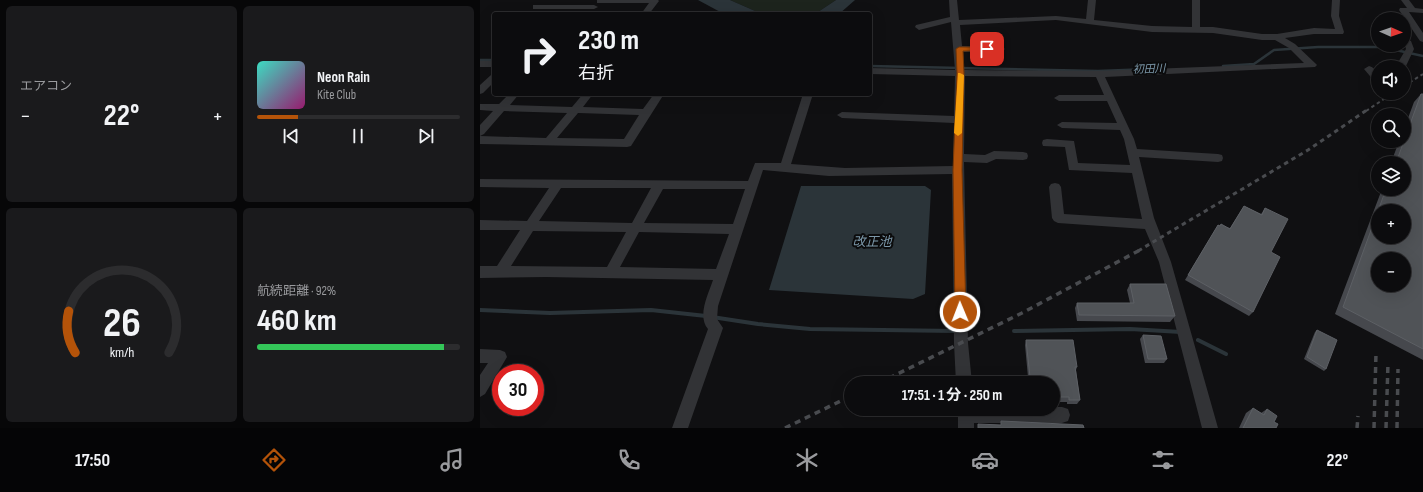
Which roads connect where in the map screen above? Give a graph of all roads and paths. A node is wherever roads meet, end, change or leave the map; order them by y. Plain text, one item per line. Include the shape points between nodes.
1 (543, 0) edge
2 (601, 0) edge
3 (953, 0) edge
4 (1092, 0) edge
5 (1196, 0) edge
6 (1336, 0) edge
7 (1405, 0) edge
8 (536, 7) junction
9 (594, 7) junction
10 (1413, 10) junction
11 (1423, 11) edge
12 (531, 12) edge
13 (590, 12) edge
14 (647, 12) edge
15 (955, 20) junction
16 (1090, 22) junction
17 (1414, 25) junction
18 (1423, 26) edge
19 (919, 27) dead end
20 (1196, 30) junction
21 (1276, 37) junction
22 (1423, 39) edge
23 (1423, 44) edge
24 (1411, 46) edge
25 (959, 49) junction
26 (1001, 50) dead end
27 (480, 64) edge
28 (492, 64) edge
29 (1369, 69) dead end
30 (960, 70) junction
31 (872, 71) edge
32 (1371, 71) edge
33 (1099, 74) junction
34 (492, 79) edge
35 (480, 91) edge
36 (512, 96) edge
37 (586, 96) edge
38 (658, 96) edge
39 (807, 96) edge
40 (1059, 98) dead end
41 (1109, 98) junction
42 (480, 107) edge
43 (502, 107) junction
44 (575, 110) junction
45 (646, 112) junction
46 (842, 115) dead end
47 (958, 120) junction
48 (1062, 125) dead end
49 (1123, 127) junction
50 (480, 132) edge
51 (480, 140) edge
52 (548, 141) junction
53 (1047, 143) dead end
54 (1133, 153) junction
55 (1023, 156) dead end
56 (1218, 158) dead end
57 (958, 164) junction
58 (785, 166) junction
59 (1136, 169) junction
60 (480, 183) edge
61 (557, 184) junction
62 (658, 185) junction
63 (753, 185) junction
64 (1055, 187) dead end
65 (1150, 224) junction
66 (480, 226) edge
67 (530, 226) junction
68 (634, 227) junction
69 (737, 229) junction
70 (480, 272) edge
71 (500, 272) junction
72 (610, 273) junction
73 (721, 275) junction
74 (480, 356) edge
75 (963, 376) edge
76 (480, 389) edge
77 (1062, 415) dead end
78 (966, 417) edge
79 (680, 428) edge
80 (1210, 428) edge

1 - 8 street
2 - 9 street
2 - 14 street via 655,1
3 - 15 street
4 - 16 street
5 - 20 street
6 - 21 street via 1335,16 1340,32 1307,31
7 - 10 street
8 - 9 street
8 - 12 street
9 - 13 street
10 - 11 street
10 - 17 street via 1403,10
15 - 16 street via 1056,18
15 - 19 street
15 - 25 street
16 - 20 street via 1152,29
17 - 18 street
17 - 22 street
20 - 21 street
21 - 33 street via 1295,48 1312,65
23 - 24 street
25 - 26 street
25 - 30 street
27 - 28 street
29 - 32 street
30 - 31 street
30 - 33 street
30 - 47 street
33 - 41 street
34 - 35 street
36 - 43 street
37 - 44 street
38 - 45 street
39 - 58 street
40 - 41 street
41 - 49 street
42 - 43 street
43 - 44 street
43 - 50 street
44 - 45 street
44 - 52 street
45 - 52 street via 626,143
46 - 47 street
47 - 57 street
48 - 49 street
49 - 54 street
51 - 52 street
53 - 59 street via 1070,144 1074,167
54 - 56 street
54 - 59 street
55 - 57 street via 994,155 987,159
57 - 58 street via 894,172 828,172 799,170
57 - 75 street
58 - 63 street via 760,166
59 - 65 street
60 - 61 street
61 - 62 street
61 - 67 street
62 - 63 street
62 - 68 street
63 - 69 street
64 - 65 street via 1058,218
65 - 80 street via 1165,262
66 - 67 street
67 - 68 street
67 - 71 street
68 - 69 street
68 - 72 street
69 - 73 street
70 - 71 street
71 - 72 street
72 - 73 street
73 - 79 street via 711,306 710,321 716,328
74 - 76 street via 500,357
77 - 78 street

